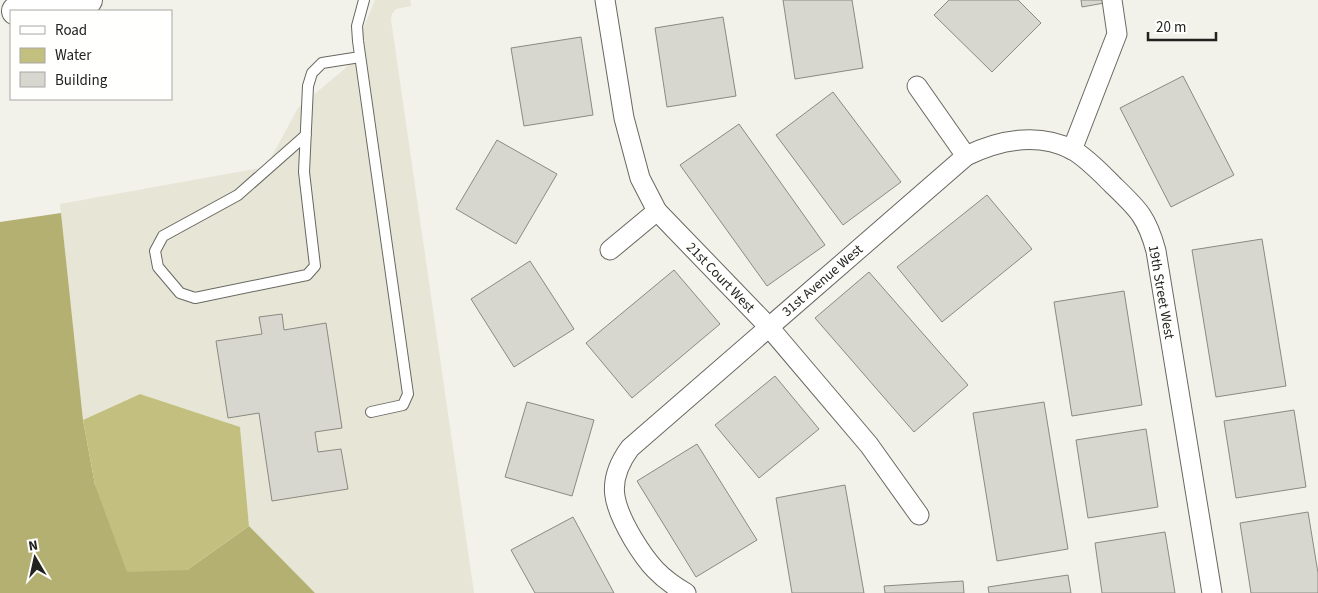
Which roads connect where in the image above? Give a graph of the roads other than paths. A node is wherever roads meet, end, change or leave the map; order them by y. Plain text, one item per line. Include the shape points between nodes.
1 (88, 0) edge
2 (364, 0) edge
3 (605, 0) edge
4 (1112, 0) edge
5 (23, 10) edge
6 (360, 57) junction
7 (917, 86) dead end
8 (306, 135) junction
9 (1072, 150) junction
10 (966, 156) junction
11 (657, 211) junction
12 (610, 250) dead end
13 (768, 326) junction
14 (371, 412) dead end
15 (919, 515) dead end
16 (686, 593) edge
17 (1212, 593) edge

1 - 5 street
2 - 6 lane via 357,26
3 - 11 street, 21st Court West via 624,118 640,178
4 - 9 street via 1117,34
6 - 8 lane via 322,63 312,72 308,86
6 - 14 lane via 408,394 403,405
7 - 10 street
8 - 8 lane via 304,172 315,266 308,275 195,298 180,293 158,267 155,251 163,236 238,194
9 - 10 street, 31st Avenue West via 1044,141 1012,140 995,143
9 - 17 street, 19th Street West via 1089,162 1138,210 1152,234
10 - 13 street, 31st Avenue West
11 - 12 street
11 - 13 street, 21st Court West
13 - 15 street, 21st Court West via 869,445
13 - 16 street, 31st Avenue West via 630,448 620,461 615,490 616,506 622,520 646,561

